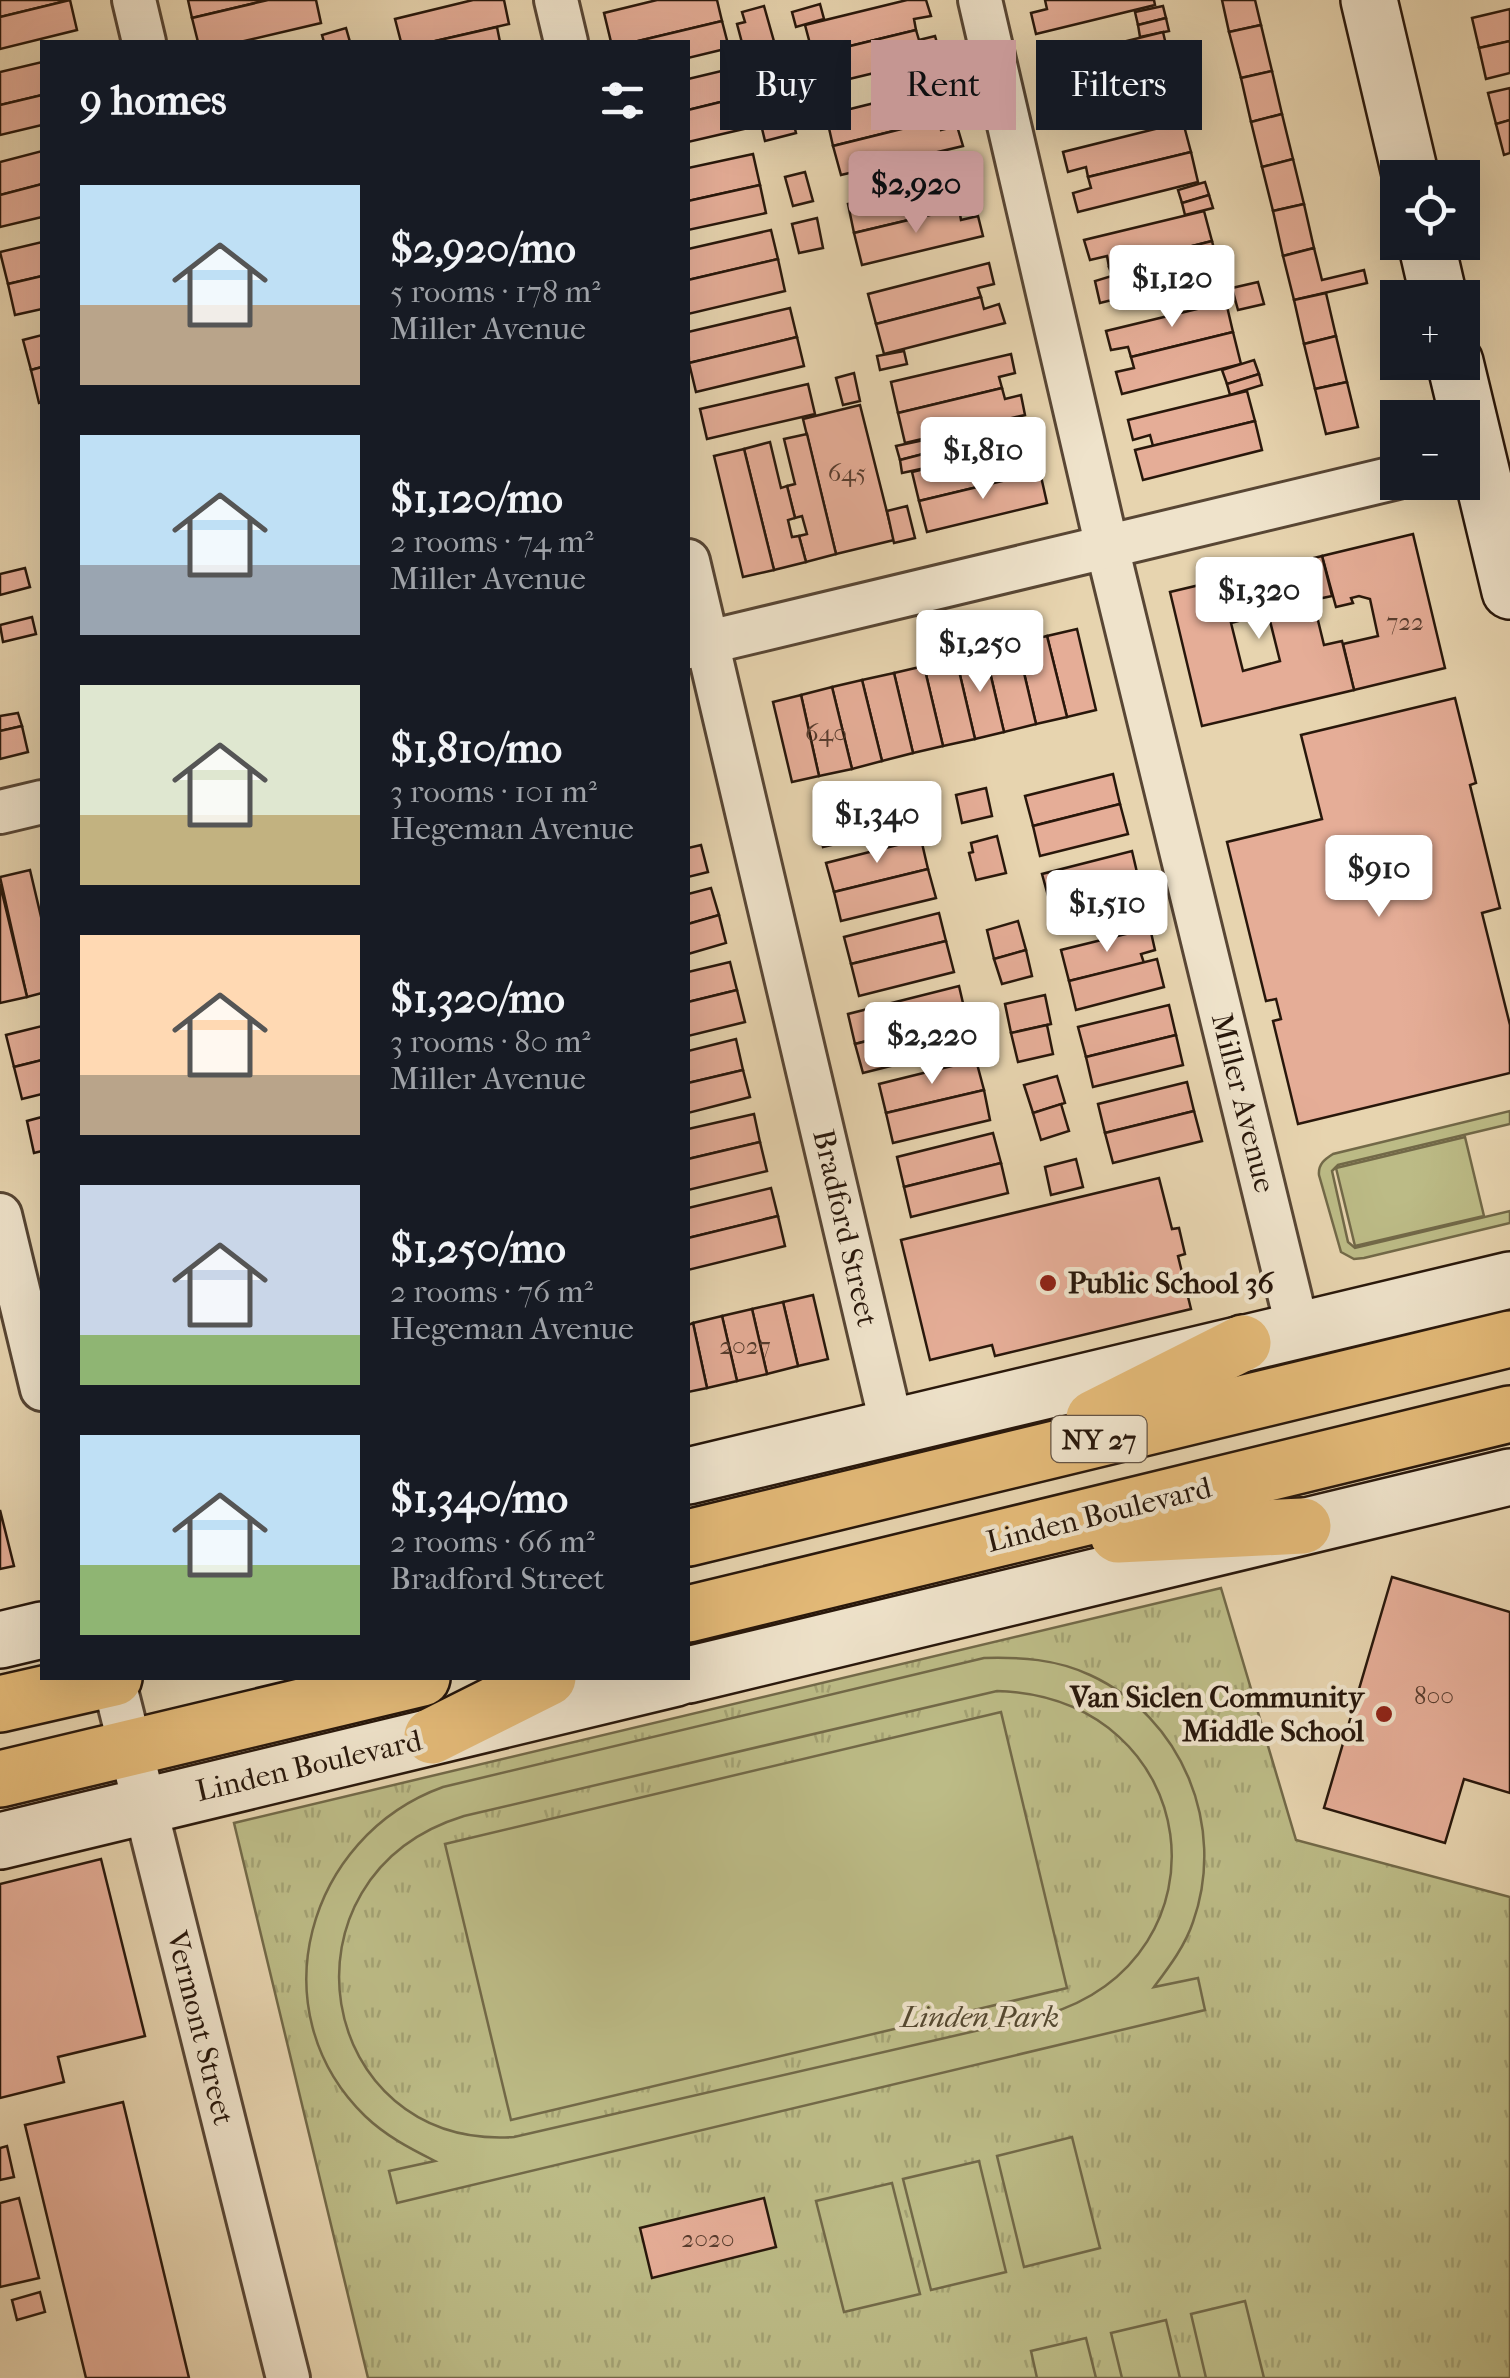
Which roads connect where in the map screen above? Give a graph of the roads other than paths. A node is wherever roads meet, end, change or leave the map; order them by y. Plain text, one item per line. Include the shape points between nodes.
1 (134, 0) edge
2 (556, 0) edge
3 (980, 0) edge
4 (1368, 0) edge
5 (144, 40) edge
6 (566, 40) edge
7 (1407, 160) edge
8 (1460, 380) edge
9 (1483, 456) edge
10 (1380, 481) edge
11 (1107, 547) junction
12 (690, 580) edge
13 (1510, 591) edge
14 (697, 645) edge
15 (40, 802) edge
16 (0, 812) edge
17 (0, 1215) edge
18 (1510, 1280) edge
19 (1298, 1330) junction
20 (1510, 1339) edge
21 (1243, 1343) junction
22 (40, 1381) edge
23 (1510, 1414) edge
24 (892, 1427) junction
25 (1008, 1461) junction
26 (690, 1476) edge
27 (1510, 1476) edge
28 (690, 1522) edge
29 (754, 1522) junction
30 (1303, 1526) junction
31 (690, 1538) edge
32 (995, 1540) junction
33 (690, 1614) edge
34 (40, 1630) edge
35 (0, 1640) edge
36 (690, 1675) edge
37 (104, 1680) edge
38 (113, 1680) edge
39 (414, 1680) edge
40 (544, 1680) edge
41 (668, 1680) edge
42 (0, 1704) edge
43 (432, 1736) junction
44 (130, 1747) junction
45 (0, 1778) edge
46 (145, 1806) junction
47 (0, 1840) edge
48 (288, 2378) edge

1 - 5 street
2 - 6 street
3 - 11 street, Miller Avenue
4 - 7 street
8 - 9 street
9 - 13 street
10 - 11 street
11 - 14 street
11 - 19 street, Miller Avenue
12 - 14 street, Bradford Street
14 - 24 street, Bradford Street
15 - 16 street
17 - 22 street
18 - 19 street
19 - 21 street
20 - 25 highway, NY 27
21 - 24 street
21 - 25 highway
23 - 32 highway, Linden Boulevard / NY 27
24 - 26 street
25 - 29 highway, NY 27
27 - 30 street, Linden Boulevard
28 - 29 highway
29 - 31 highway, NY 27
30 - 32 highway
30 - 36 street, Linden Boulevard
32 - 33 highway, Linden Boulevard / NY 27
34 - 35 street
37 - 42 highway
38 - 44 street, Vermont Street
39 - 44 highway, Linden Boulevard
40 - 43 highway
41 - 43 street, Linden Boulevard
43 - 46 street, Linden Boulevard
44 - 45 highway, Linden Boulevard
44 - 46 street, Vermont Street
46 - 47 street, Linden Boulevard
46 - 48 street, Vermont Street

